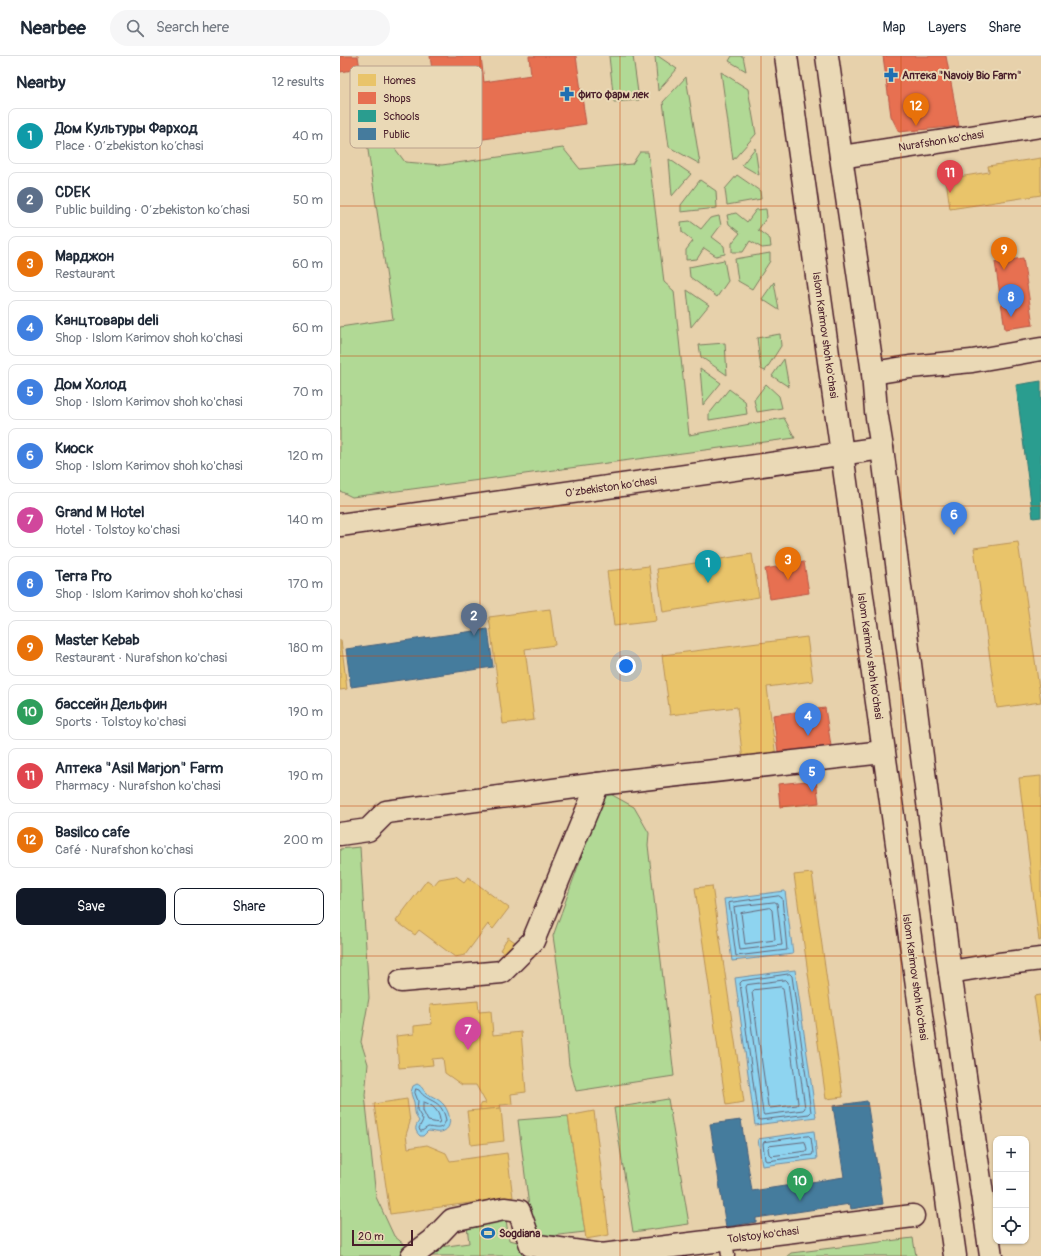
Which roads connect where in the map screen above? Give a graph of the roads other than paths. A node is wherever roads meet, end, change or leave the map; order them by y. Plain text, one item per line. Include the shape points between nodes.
1 (786, 56) edge
2 (827, 56) edge
3 (1041, 126) edge
4 (841, 157) junction
5 (1041, 349) edge
6 (873, 373) junction
7 (882, 448) junction
8 (842, 455) junction
9 (340, 525) edge
10 (883, 752) junction
11 (598, 784) junction
12 (340, 834) edge
13 (1041, 958) edge
14 (950, 972) junction
15 (401, 981) dead end
16 (913, 1216) dead end
17 (727, 1248) edge
18 (412, 1256) edge
19 (955, 1256) edge
20 (991, 1256) edge

1 - 8 street, Islom Karimov shoh ko'chasi
2 - 4 street
3 - 4 street, Nurafshon ko'chasi
4 - 6 street
5 - 6 street via 972,361
6 - 7 street
7 - 8 street, O‘zbekiston ko‘chasi
7 - 14 street
8 - 9 street, O‘zbekiston ko‘chasi
8 - 10 street, Islom Karimov shoh ko'chasi
10 - 11 street
10 - 19 street, Islom Karimov shoh ko'chasi
11 - 12 street via 386,812 368,830
11 - 15 street via 533,941 502,972
13 - 14 street
14 - 20 street
16 - 17 street, Tolstoy ko'chasi
17 - 18 street, Tolstoy ko'chasi via 602,1255 531,1245 519,1211 504,1209 452,1220 432,1241

